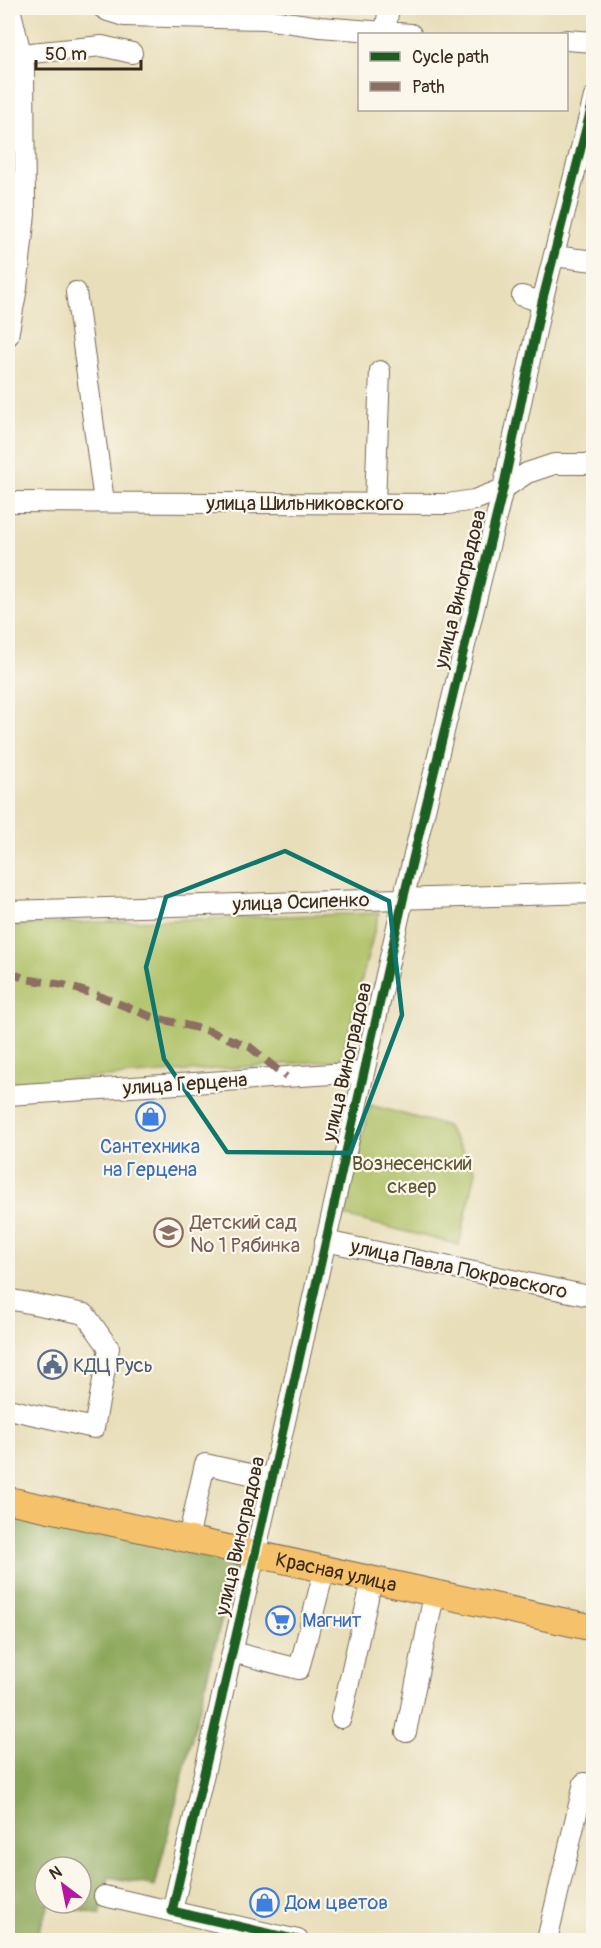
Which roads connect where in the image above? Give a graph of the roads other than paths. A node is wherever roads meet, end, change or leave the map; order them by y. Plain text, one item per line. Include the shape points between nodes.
1 (10, 8) edge
2 (103, 8) edge
3 (389, 8) edge
4 (385, 32) junction
5 (398, 33) edge
6 (568, 40) edge
7 (594, 42) edge
8 (132, 53) dead end
9 (21, 54) junction
10 (594, 97) edge
11 (554, 256) junction
12 (593, 261) edge
13 (76, 292) dead end
14 (522, 296) dead end
15 (542, 302) junction
16 (8, 336) edge
17 (380, 371) dead end
18 (594, 464) edge
19 (504, 489) junction
20 (8, 502) edge
21 (104, 502) junction
22 (375, 503) junction
23 (594, 893) edge
24 (403, 900) junction
25 (8, 910) edge
26 (363, 1072) junction
27 (8, 1095) edge
28 (325, 1241) junction
29 (594, 1297) edge
30 (8, 1299) edge
31 (8, 1409) edge
32 (272, 1479) junction
33 (8, 1500) edge
34 (188, 1539) junction
35 (255, 1554) junction
36 (324, 1571) junction
37 (372, 1580) junction
38 (434, 1595) junction
39 (594, 1628) edge
40 (232, 1652) junction
41 (341, 1718) dead end
42 (406, 1732) dead end
43 (584, 1783) dead end
44 (104, 1896) dead end
45 (172, 1911) junction
46 (298, 1941) edge
47 (547, 1941) edge

1 - 9 street
2 - 4 street via 124,16 265,19
3 - 4 street
4 - 5 street
6 - 7 street
8 - 9 street via 102,46
9 - 16 street via 25,214
10 - 11 street, улица Виноградова
11 - 12 street
11 - 15 street, улица Виноградова
13 - 21 street
14 - 15 street
15 - 19 street, улица Виноградова
17 - 22 street
18 - 19 street, улица Шильниковского via 554,464 527,473
19 - 22 street, улица Шильниковского via 448,504
19 - 24 street, улица Виноградова
20 - 21 street, улица Шильниковского
21 - 22 street, улица Шильниковского
23 - 24 street, улица Осипенко
24 - 25 street, улица Осипенко
24 - 26 street, улица Виноградова
26 - 27 street, улица Герцена
26 - 28 street, улица Виноградова
28 - 29 street, улица Павла Покровского
28 - 32 street, улица Виноградова
30 - 31 street via 84,1314 109,1348 94,1428
32 - 34 street via 205,1464
32 - 35 street, улица Виноградова
33 - 34 main road, Красная улица
34 - 35 main road, Красная улица
35 - 36 main road, Красная улица
35 - 40 street, улица Виноградова
36 - 37 main road, Красная улица
36 - 40 street via 299,1669
37 - 38 main road, Красная улица
37 - 41 street
38 - 39 main road, Красная улица
38 - 42 street
40 - 45 street, улица Виноградова
43 - 47 street
44 - 45 street
45 - 46 street

